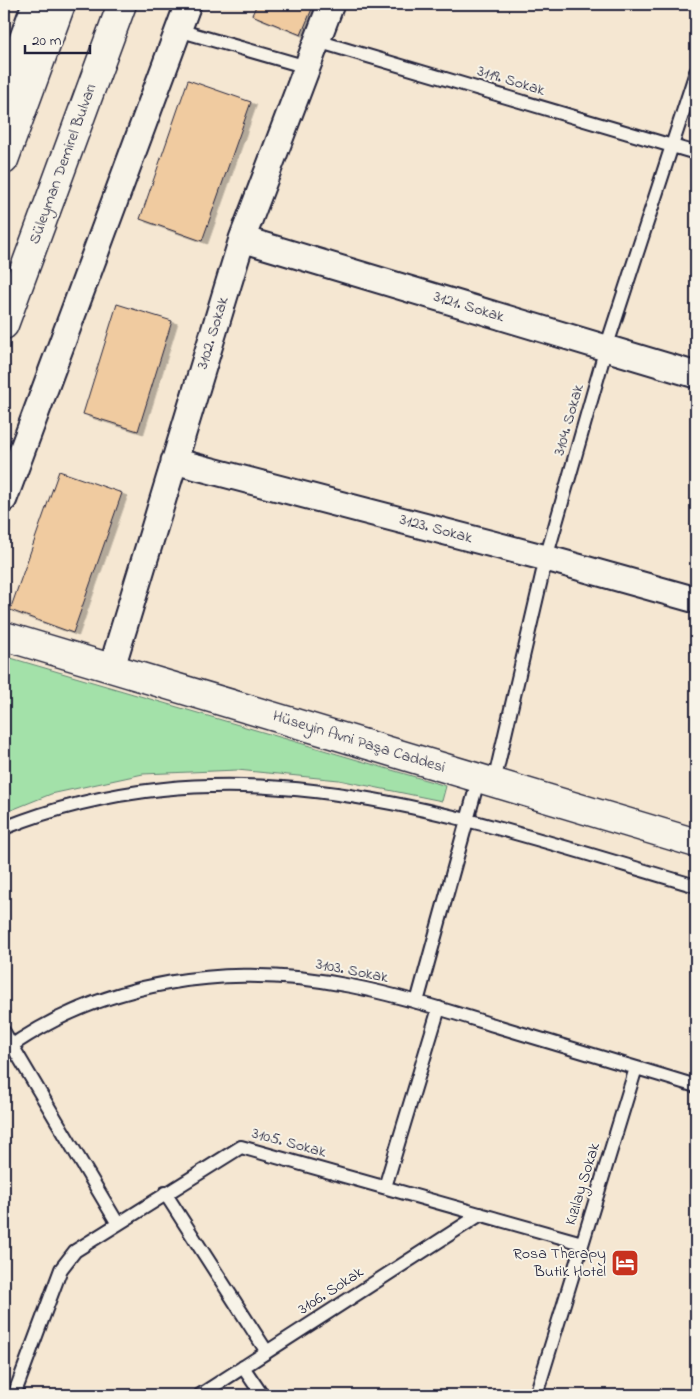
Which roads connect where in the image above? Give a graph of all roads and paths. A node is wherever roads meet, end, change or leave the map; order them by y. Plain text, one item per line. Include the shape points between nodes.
1 (35, 4) edge
2 (61, 4) edge
3 (122, 4) edge
4 (188, 4) edge
5 (331, 4) edge
6 (178, 30) junction
7 (317, 41) junction
8 (307, 67) junction
9 (696, 72) edge
10 (4, 89) edge
11 (672, 146) junction
12 (696, 153) edge
13 (4, 160) edge
14 (242, 239) junction
15 (4, 325) edge
16 (606, 348) junction
17 (696, 376) edge
18 (174, 461) junction
19 (4, 499) edge
20 (546, 558) junction
21 (696, 600) edge
22 (10, 635) edge
23 (112, 667) junction
24 (486, 780) junction
25 (467, 820) junction
26 (4, 828) edge
27 (696, 843) edge
28 (696, 886) edge
29 (417, 1002) junction
30 (439, 1008) junction
31 (4, 1032) edge
32 (8, 1048) edge
33 (636, 1068) junction
34 (696, 1086) edge
35 (385, 1187) junction
36 (165, 1193) junction
37 (481, 1214) junction
38 (118, 1224) junction
39 (582, 1243) junction
40 (267, 1352) junction
41 (243, 1367) junction
42 (14, 1395) edge
43 (200, 1395) edge
44 (262, 1395) edge
45 (536, 1395) edge

1 - 10 street
2 - 13 main road
3 - 15 main road, Süleyman Demirel Bulvarı
4 - 6 street
5 - 7 street, 3102. Sokak
6 - 8 lane
6 - 19 street
7 - 8 street, 3102. Sokak
7 - 11 lane, 3119. Sokak
8 - 14 street, 3102. Sokak
9 - 11 lane, 3104. Sokak
11 - 12 lane, 3119. Sokak
11 - 16 lane, 3104. Sokak
14 - 16 street, 3121. Sokak
14 - 18 street, 3102. Sokak
16 - 17 street, 3121. Sokak
16 - 20 lane, 3104. Sokak
18 - 20 street, 3123. Sokak
18 - 23 street, 3102. Sokak
20 - 21 street, 3123. Sokak
20 - 24 lane, 3104. Sokak
22 - 23 main road, Hüseyin Avni Paşa Caddesi
23 - 24 main road, Hüseyin Avni Paşa Caddesi
24 - 25 lane, 3104. Sokak
24 - 27 main road, Hüseyin Avni Paşa Caddesi
25 - 26 lane via 335,792 242,785 145,791 65,807
25 - 28 lane
25 - 29 lane, 3104. Sokak
29 - 30 lane, 3103. Sokak
29 - 32 lane, 3103. Sokak via 351,986 284,976 226,975 134,990 95,1003 49,1022
30 - 33 lane, 3103. Sokak
30 - 35 lane
31 - 32 lane
32 - 38 lane
33 - 34 lane, 3103. Sokak
33 - 39 lane, Kızılay Sokak
35 - 36 lane, 3105. Sokak via 241,1147
35 - 37 lane, 3105. Sokak
36 - 38 lane, 3105. Sokak
36 - 40 lane
37 - 39 lane, 3105. Sokak
37 - 40 lane, 3106. Sokak
38 - 42 lane, 3105. Sokak via 75,1251 63,1263
39 - 45 lane, Kızılay Sokak
40 - 41 lane, 3106. Sokak
41 - 43 lane, 3106. Sokak
41 - 44 lane

